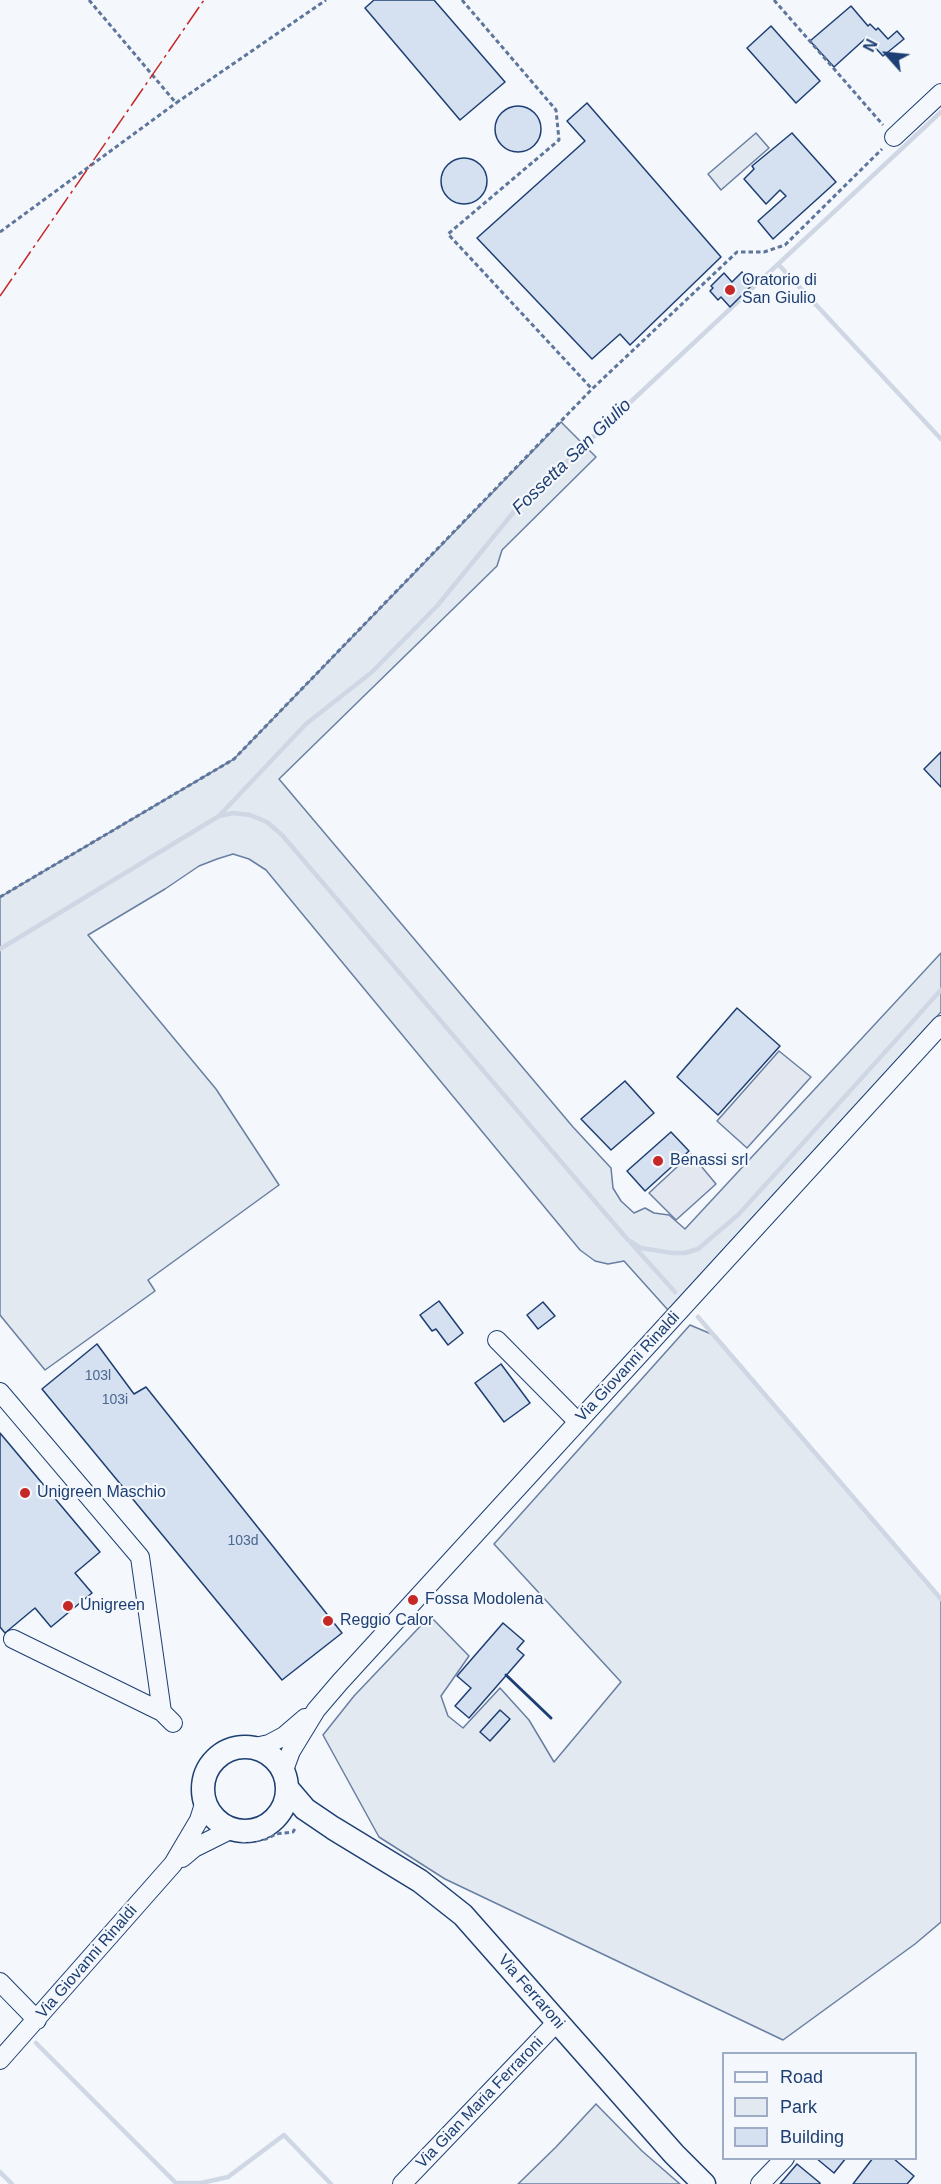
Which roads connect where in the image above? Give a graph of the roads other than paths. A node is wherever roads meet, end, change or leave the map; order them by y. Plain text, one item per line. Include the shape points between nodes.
1 (941, 93) edge
2 (894, 137) road end
3 (941, 1025) edge
4 (497, 1340) dead end
5 (0, 1392) edge
6 (578, 1422) junction
7 (13, 1639) dead end
8 (316, 1710) junction
9 (255, 1748) junction
10 (286, 1779) junction
11 (205, 1801) junction
12 (268, 1824) junction
13 (333, 1828) junction
14 (232, 1829) junction
15 (173, 1864) junction
16 (0, 1982) edge
17 (37, 2020) junction
18 (557, 2022) junction
19 (0, 2060) edge
20 (783, 2160) edge
21 (402, 2184) edge
22 (704, 2184) edge
23 (760, 2184) edge

1 - 2 street
3 - 6 street, Via Giovanni Rinaldi
4 - 6 street
5 - 7 street via 140,1557 167,1717
6 - 8 street, Via Giovanni Rinaldi
8 - 9 street, Via Giovanni Rinaldi via 284,1736
8 - 10 street, Via Giovanni Rinaldi via 291,1751
9 - 10 main road via 265,1751
9 - 11 main road via 238,1747 214,1760 203,1782
10 - 12 main road via 287,1798 282,1810
10 - 13 main road, Via Ferraroni via 305,1809
11 - 14 main road via 210,1812
11 - 15 street, Via Giovanni Rinaldi via 199,1820
12 - 13 main road, Via Ferraroni via 299,1821
12 - 14 main road via 246,1831
13 - 18 main road, Via Ferraroni via 420,1881 463,1915
14 - 15 street, Via Giovanni Rinaldi via 194,1848
15 - 17 street, Via Giovanni Rinaldi
16 - 17 street
17 - 19 street, Via Giovanni Rinaldi
18 - 21 street, Via Gian Maria Ferraroni
18 - 22 main road, Via Ferraroni
20 - 23 street

